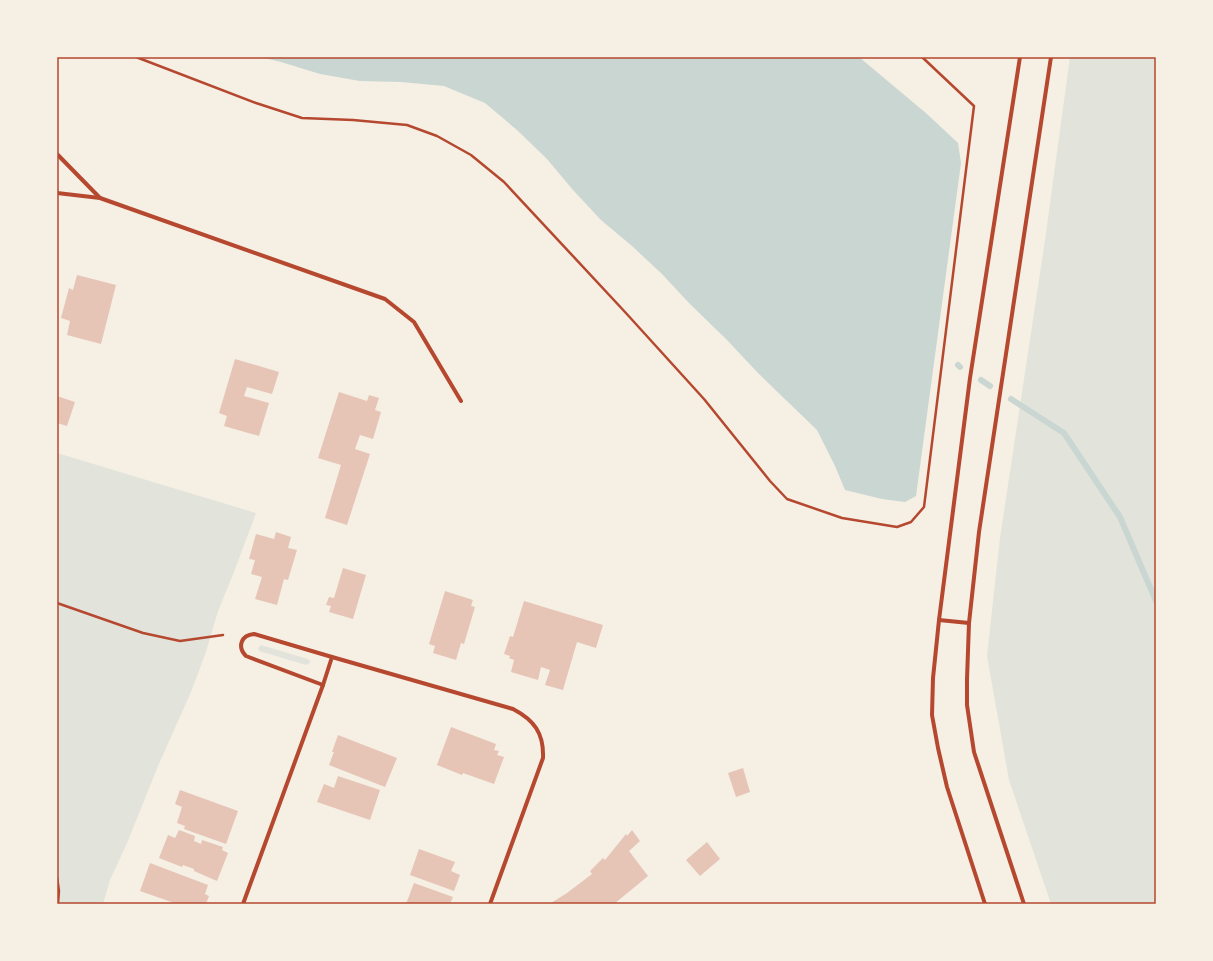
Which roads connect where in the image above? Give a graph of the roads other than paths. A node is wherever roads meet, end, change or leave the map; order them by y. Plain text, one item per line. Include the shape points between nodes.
1 (1020, 57) edge
2 (1051, 57) edge
3 (57, 154) edge
4 (57, 193) edge
5 (100, 198) junction
6 (461, 401) dead end
7 (939, 620) junction
8 (970, 623) junction
9 (332, 657) junction
10 (323, 685) junction
11 (242, 904) edge
12 (490, 904) edge
13 (985, 904) edge
14 (1024, 904) edge

1 - 7 street via 970,378
2 - 8 street via 980,524
3 - 5 street
4 - 5 street
5 - 6 street via 385,299 414,322
7 - 8 street
7 - 13 street via 932,715 936,741 947,787
8 - 14 street via 967,704 974,752
9 - 10 street
9 - 10 street via 254,634 243,638 241,650 246,656
9 - 12 street via 513,709 533,723 542,741 543,758
10 - 11 street

